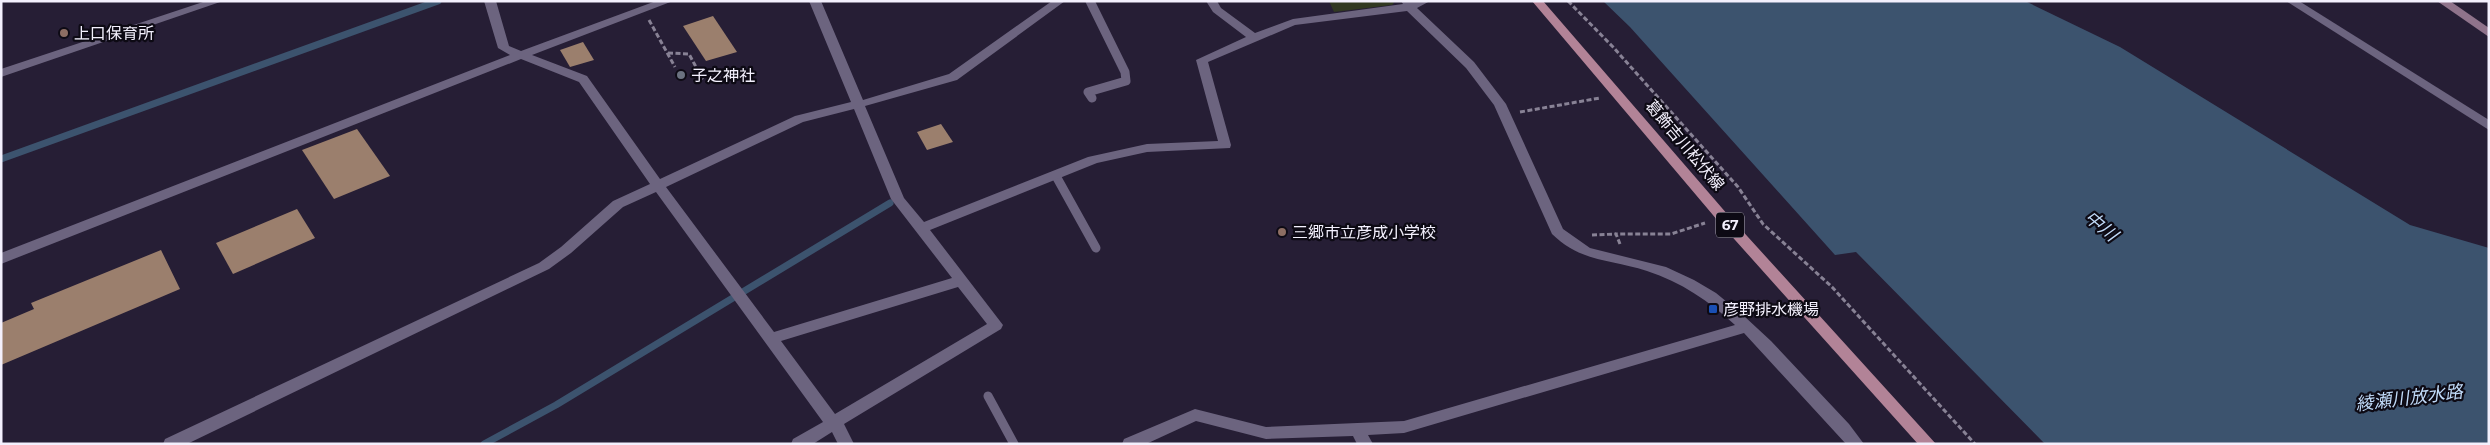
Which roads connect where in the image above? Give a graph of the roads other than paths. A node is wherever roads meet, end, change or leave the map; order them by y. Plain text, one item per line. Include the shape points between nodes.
1 (218, 1) edge
2 (490, 1) edge
3 (668, 1) edge
4 (815, 1) edge
5 (1060, 1) edge
6 (1090, 1) edge
7 (1211, 1) edge
8 (1425, 1) edge
9 (1537, 1) edge
10 (2291, 1) edge
11 (2442, 1) edge
12 (1408, 4) edge
13 (642, 6) edge
14 (2489, 34) edge
15 (1254, 38) junction
16 (520, 55) junction
17 (1, 73) edge
18 (1092, 98) dead end
19 (858, 104) junction
20 (2489, 126) edge
21 (1056, 176) junction
22 (658, 185) junction
23 (920, 229) junction
24 (1096, 248) dead end
25 (1, 259) edge
26 (960, 281) junction
27 (1746, 327) junction
28 (771, 338) junction
29 (988, 396) dead end
30 (834, 422) junction
31 (1362, 437) edge
32 (171, 444) edge
33 (799, 444) edge
34 (846, 444) edge
35 (1014, 444) edge
36 (1130, 444) edge
37 (1856, 444) edge
38 (1928, 444) edge

1 - 17 street
2 - 16 street via 504,48
3 - 13 street
4 - 19 street
5 - 19 street via 960,74
6 - 18 lane via 1125,72 1126,81 1088,92
7 - 15 street via 1217,10
8 - 12 street
9 - 38 main road, 葛飾吉川松伏線 / 67 via 1724,218
10 - 20 street
11 - 14 main road
12 - 15 street via 1304,19
12 - 27 street via 1470,65 1500,104 1557,230 1568,242 1580,250 1662,271 1694,286 1719,301
13 - 16 street
15 - 21 street via 1202,60 1224,145 1147,148 1093,160
16 - 22 street via 583,79
16 - 25 street
19 - 22 street via 799,119
19 - 23 street via 898,199
21 - 23 street
21 - 24 lane
22 - 28 street
22 - 32 street via 618,204 544,266
23 - 26 street
26 - 28 street
26 - 30 street via 996,325
27 - 31 street
27 - 37 street
28 - 30 street
29 - 35 lane
30 - 33 street
30 - 34 street
31 - 36 street via 1266,433 1195,415

